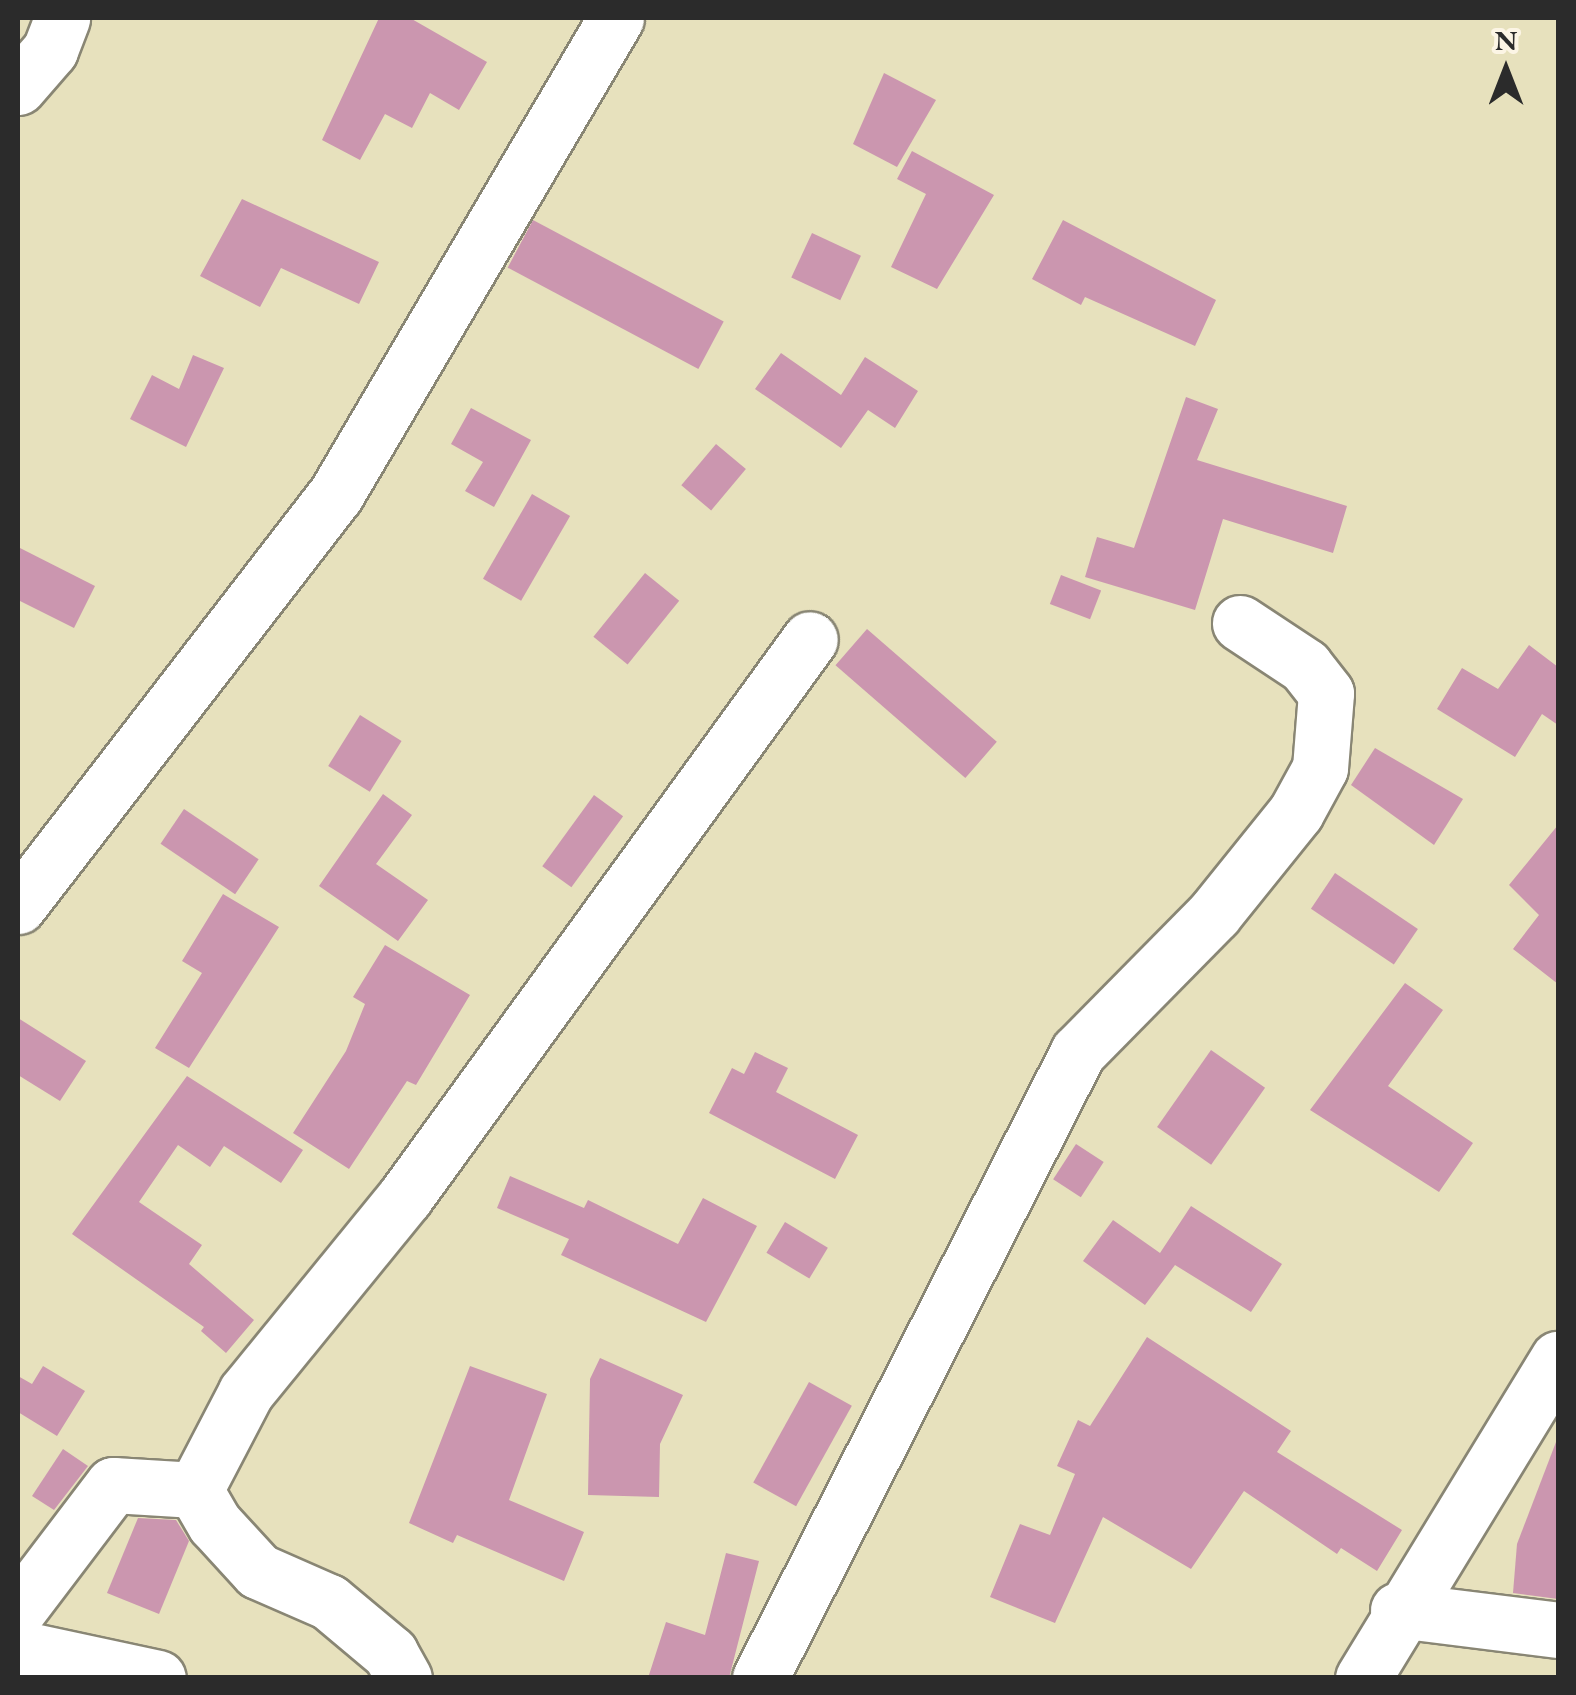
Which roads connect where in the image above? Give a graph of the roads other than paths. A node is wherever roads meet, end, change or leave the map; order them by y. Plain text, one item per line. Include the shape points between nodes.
1 (62, 18) edge
2 (616, 18) edge
3 (18, 87) edge
4 (1240, 623) dead end
5 (810, 640) dead end
6 (18, 906) edge
7 (1558, 1359) edge
8 (195, 1490) junction
9 (18, 1610) edge
10 (1398, 1610) junction
11 (1558, 1630) edge
12 (18, 1648) edge
13 (158, 1678) edge
14 (404, 1678) edge
15 (760, 1678) edge
16 (1363, 1678) edge

1 - 3 street via 50,50
2 - 6 street via 336,494
4 - 15 street via 1305,666 1326,693 1320,768 1296,812 1214,914 1078,1052
5 - 8 street via 405,1197 246,1392
7 - 10 street
8 - 9 street via 112,1484
8 - 14 street via 258,1570 329,1602 390,1653
10 - 11 street
10 - 16 street
12 - 13 street

